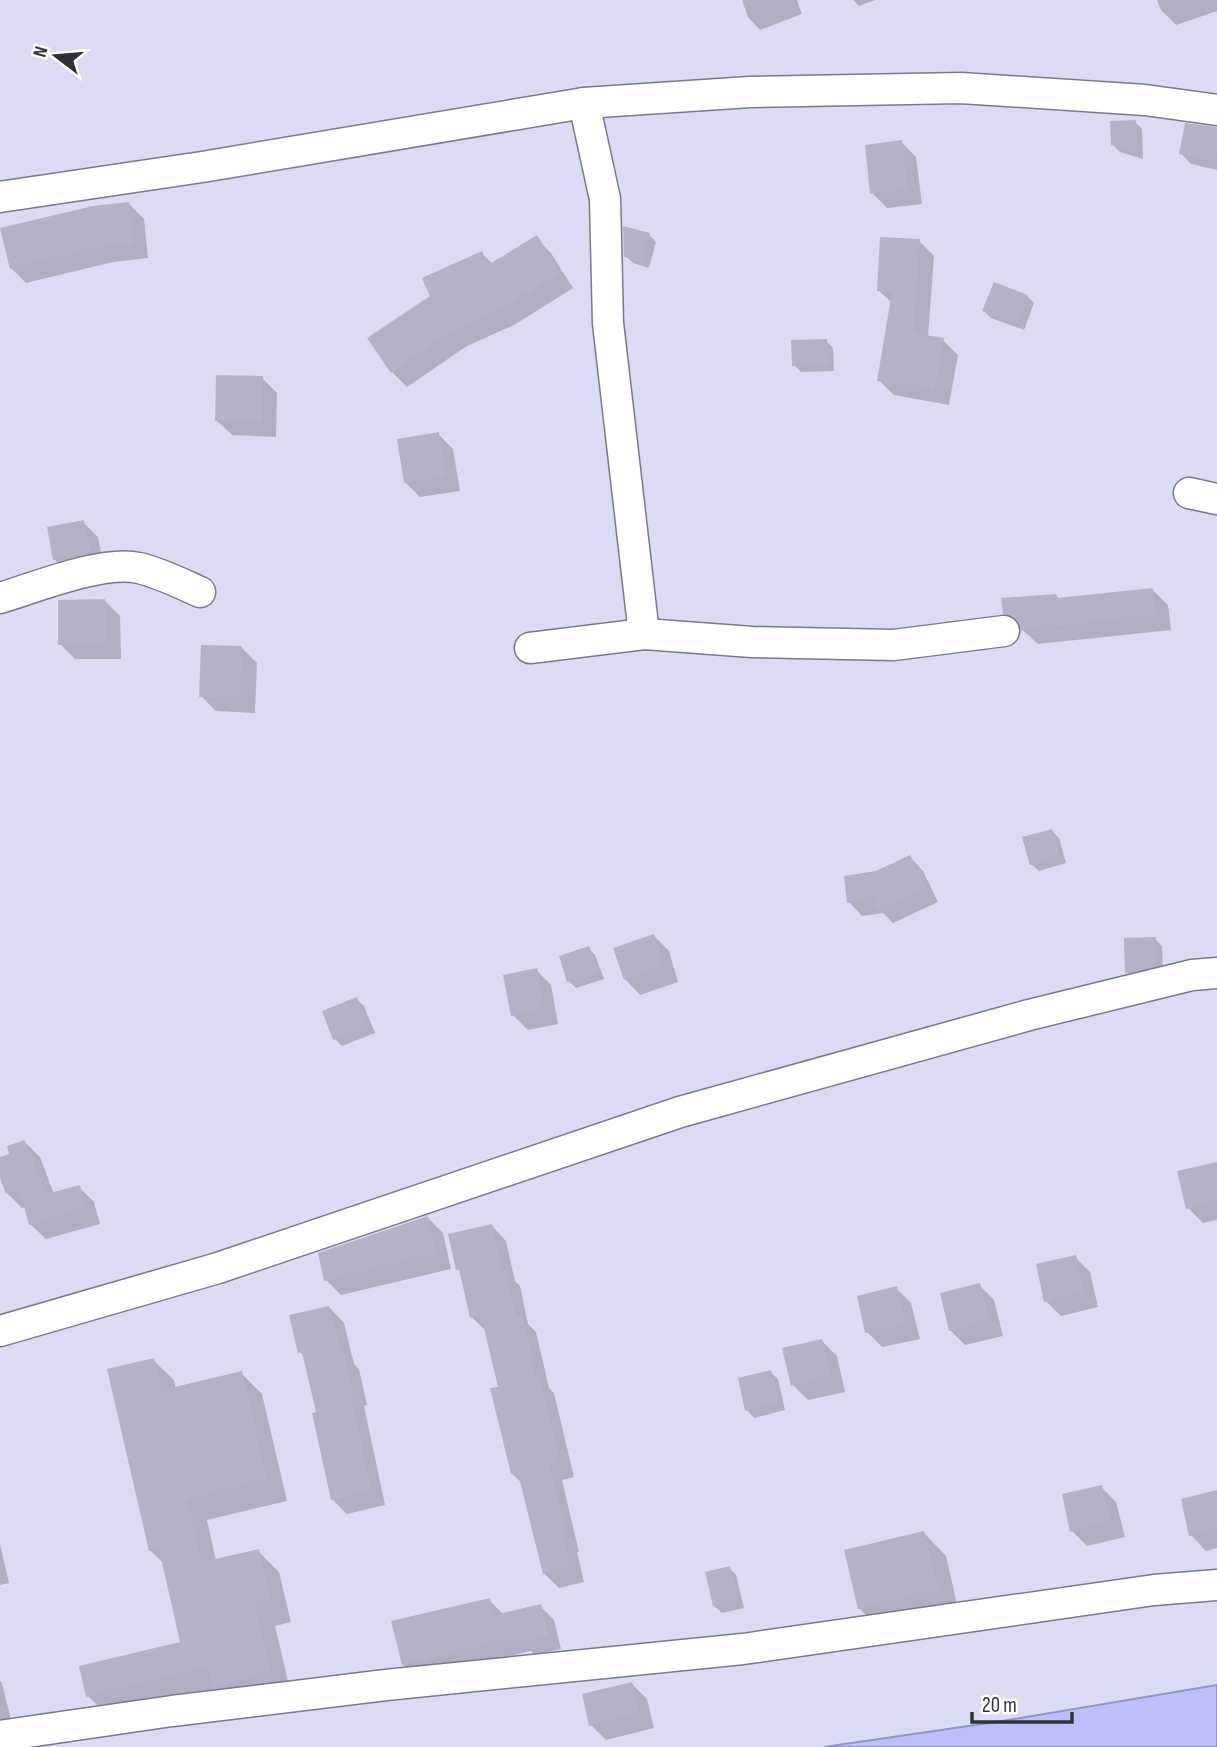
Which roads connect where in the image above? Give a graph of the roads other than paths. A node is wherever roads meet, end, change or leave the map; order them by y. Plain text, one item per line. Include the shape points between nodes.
1 (584, 103) junction
2 (1217, 110) edge
3 (0, 197) edge
4 (200, 592) dead end
5 (0, 598) edge
6 (1004, 631) dead end
7 (644, 634) junction
8 (530, 648) dead end
9 (1217, 973) edge
10 (0, 1331) edge
11 (1217, 1585) edge
12 (0, 1736) edge

1 - 2 street via 750,92 961,88 1145,100
1 - 3 street
1 - 7 street via 605,199 608,323
4 - 5 street via 136,568 99,568
6 - 7 street via 894,645
7 - 8 street
9 - 10 street via 1029,1015 680,1112 218,1268
11 - 12 street via 743,1648 359,1688

